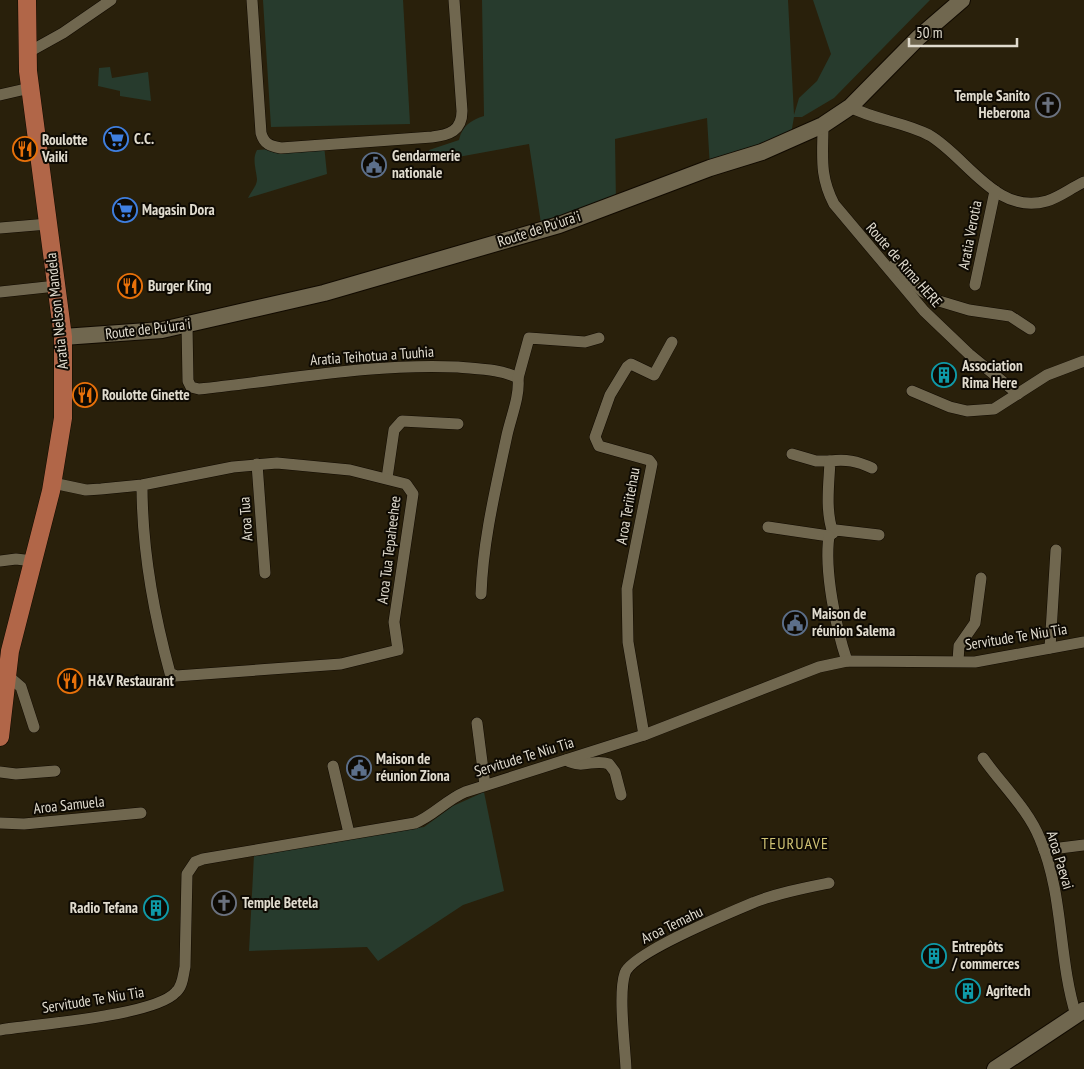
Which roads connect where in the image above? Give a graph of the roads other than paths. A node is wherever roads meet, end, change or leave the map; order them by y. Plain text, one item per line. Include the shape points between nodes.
1 (27, 0) edge
2 (111, 0) edge
3 (252, 0) edge
4 (454, 0) edge
5 (962, 0) edge
6 (27, 53) junction
7 (30, 88) junction
8 (0, 95) edge
9 (850, 107) junction
10 (824, 125) junction
11 (1084, 182) edge
12 (995, 191) junction
13 (48, 224) junction
14 (0, 228) edge
15 (876, 257) junction
16 (975, 285) dead end
17 (56, 286) junction
18 (0, 292) edge
19 (187, 325) junction
20 (1030, 330) dead end
21 (63, 337) junction
22 (599, 338) dead end
23 (672, 342) dead end
24 (1084, 360) edge
25 (518, 378) junction
26 (912, 391) dead end
27 (1018, 394) junction
28 (458, 424) dead end
29 (792, 454) dead end
30 (830, 461) junction
31 (257, 464) junction
32 (872, 468) dead end
33 (387, 478) junction
34 (52, 483) junction
35 (142, 484) junction
36 (768, 527) dead end
37 (831, 534) junction
38 (879, 536) dead end
39 (1056, 550) dead end
40 (0, 561) edge
41 (33, 561) junction
42 (266, 573) dead end
43 (981, 578) dead end
44 (481, 594) dead end
45 (1084, 642) edge
46 (1050, 648) junction
47 (847, 661) junction
48 (958, 662) junction
49 (8, 675) junction
50 (477, 723) dead end
51 (34, 728) dead end
52 (644, 735) junction
53 (0, 737) edge
54 (983, 758) dead end
55 (566, 760) junction
56 (333, 766) dead end
57 (55, 771) dead end
58 (0, 772) edge
59 (485, 785) junction
60 (621, 795) dead end
61 (141, 813) dead end
62 (0, 823) edge
63 (349, 833) junction
64 (1084, 845) edge
65 (1044, 850) junction
66 (829, 883) dead end
67 (1080, 1013) edge
68 (0, 1030) edge
69 (626, 1069) edge
70 (995, 1069) edge

1 - 6 main road, Aratia Nelson Mandela
2 - 6 street
3 - 4 street via 261,133 263,141 281,148 432,137 449,135 456,130 461,123 462,111
5 - 9 main road, Route de Pu'ura'i via 918,38
6 - 7 main road, Aratia Nelson Mandela
7 - 8 street
7 - 13 main road, Aratia Nelson Mandela
9 - 10 main road, Route de Pu'ura'i
9 - 12 street via 933,138
10 - 15 street, Route de Rima HERE via 822,164 825,186 838,209
10 - 19 main road, Route de Pu'ura'i via 762,152 710,168 559,225 324,293
11 - 12 street via 1062,195 1037,203 1019,202
12 - 16 street, Aratia Verotia
13 - 14 street
13 - 17 main road, Aratia Nelson Mandela
15 - 20 street via 887,260 923,292 939,301 969,310 1010,316
15 - 27 street, Route de Rima HERE via 892,270 904,289 946,333
17 - 18 street
17 - 21 main road, Aratia Nelson Mandela
19 - 21 main road, Route de Pu'ura'i via 162,330
19 - 25 street, Aratia Teihotua a Tuuhia via 189,384 199,390 351,369 412,366 491,370
21 - 34 main road, Aratia Nelson Mandela via 63,418
22 - 25 street via 585,342 529,338
23 - 52 street, Aroa Teriitehau via 654,375 637,365 627,366 610,395 595,437 599,446 649,460 652,464 626,589 628,642
24 - 27 street via 1046,375
25 - 44 street via 488,527
26 - 27 street via 950,407 979,411 994,409
28 - 33 street via 402,421 394,430
29 - 30 street via 816,461
30 - 32 street via 843,458
30 - 37 street
31 - 33 street, Aroa Tua Tepaheehee via 320,466
31 - 35 street, Aroa Tua Tepaheehee
31 - 42 street, Aroa Tua
33 - 35 street, Aroa Tua Tepaheehee via 406,484 413,494 394,622 398,650 342,664 176,676 170,673 149,580 143,537
34 - 35 street, Aroa Tua Tepaheehee via 86,490
34 - 41 main road, Aratia Nelson Mandela
36 - 37 street
37 - 38 street via 842,530
37 - 47 street via 828,556 836,620
39 - 46 street
40 - 41 street
41 - 49 main road, Aratia Nelson Mandela via 10,651
43 - 48 street via 975,623 959,646
45 - 46 street, Servitude Te Niu Tia
46 - 48 street, Servitude Te Niu Tia via 975,662
47 - 48 street, Servitude Te Niu Tia
47 - 52 street, Servitude Te Niu Tia via 799,674
49 - 51 street via 21,687
49 - 53 main road, Aratia Nelson Mandela
50 - 59 street
52 - 55 street, Servitude Te Niu Tia
54 - 65 street, Aroa Paevai via 1026,813
55 - 59 street, Servitude Te Niu Tia
55 - 60 street via 581,766 599,762 609,764 615,772
56 - 63 street
57 - 58 street
59 - 63 street, Servitude Te Niu Tia via 450,798 415,824
61 - 62 street, Aroa Samuela via 32,824
63 - 68 street, Servitude Te Niu Tia via 195,862 187,874 185,967 176,993 147,1008
64 - 65 street
65 - 67 street, Aroa Paevai via 1056,894 1068,988
66 - 69 street, Aroa Temahu via 755,902 649,951 631,964 625,973 623,987
67 - 70 main road

